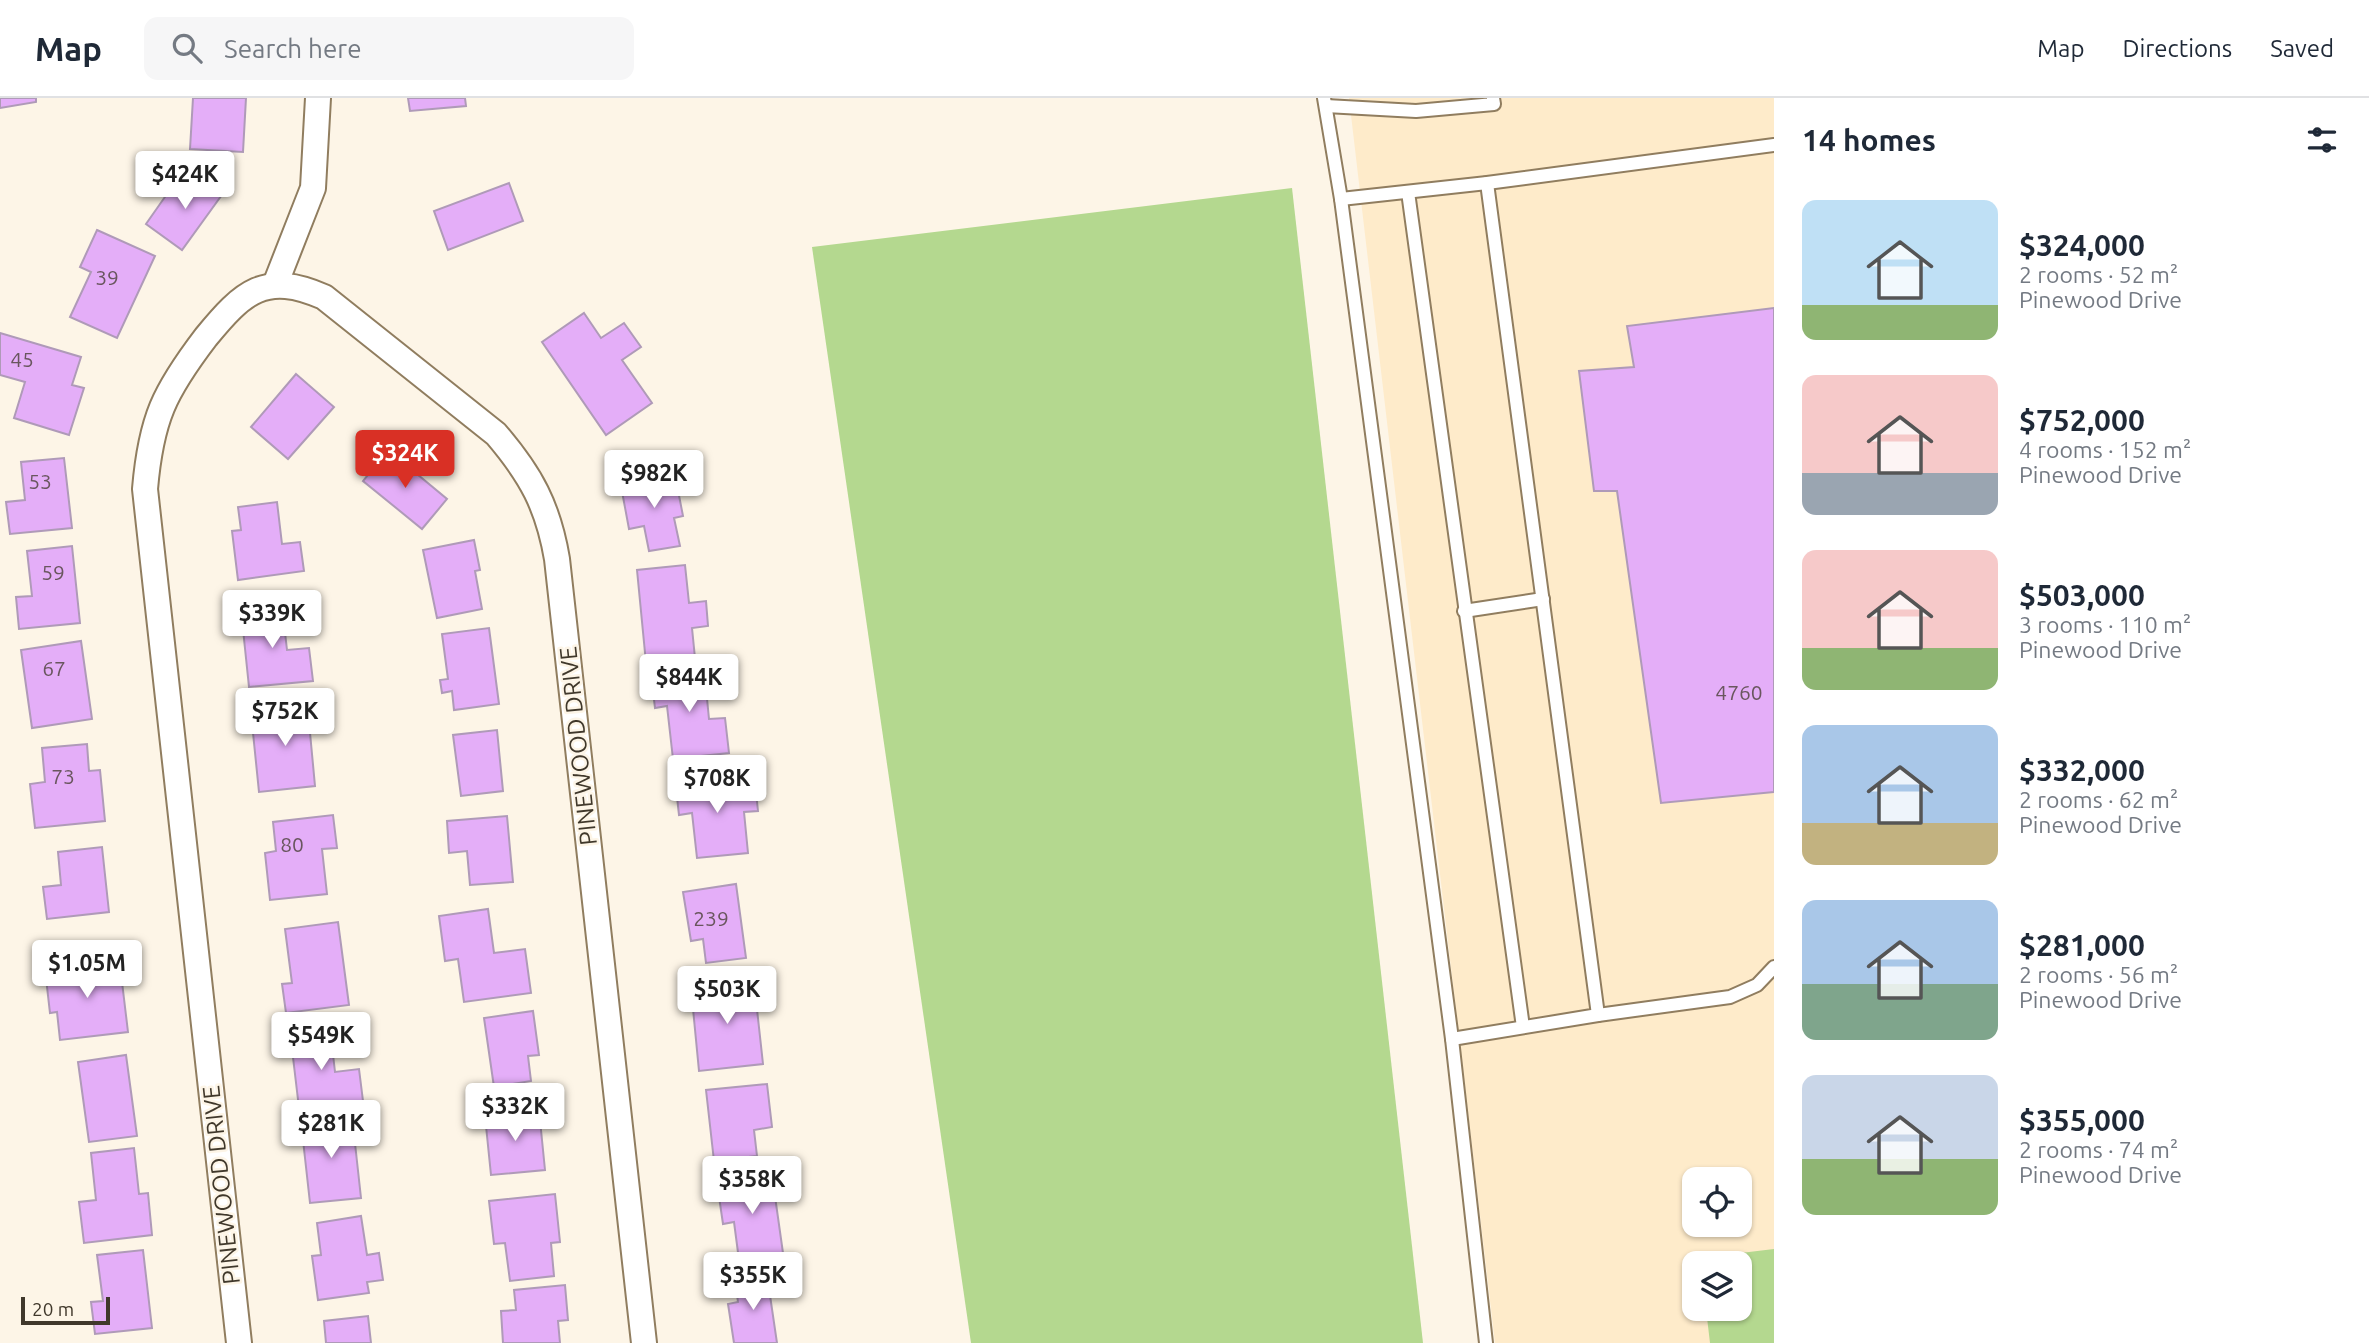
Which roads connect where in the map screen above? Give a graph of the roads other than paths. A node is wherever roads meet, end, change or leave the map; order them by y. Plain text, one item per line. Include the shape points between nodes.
1 (318, 98) edge
2 (1493, 98) edge
3 (1325, 102) edge
4 (1416, 105) edge
5 (1774, 145) edge
6 (1487, 183) junction
7 (1408, 192) junction
8 (1341, 199) junction
9 (275, 285) junction
10 (1543, 599) junction
11 (1464, 611) junction
12 (1774, 967) edge
13 (1598, 1015) junction
14 (1523, 1027) junction
15 (1452, 1039) junction
16 (239, 1343) edge
17 (643, 1343) edge
18 (1486, 1343) edge

1 - 9 street via 313,188
2 - 4 lane via 1494,104
3 - 4 lane
3 - 8 lane
5 - 6 lane
6 - 7 lane
6 - 10 lane
7 - 8 lane
7 - 11 lane
8 - 15 lane
9 - 16 street, PINEWOOD DRIVE via 248,293 232,306 180,371 160,407 148,447 145,489
9 - 17 street, PINEWOOD DRIVE via 301,287 324,297 496,433 538,491 552,531
10 - 11 lane
10 - 13 lane
11 - 14 lane
12 - 13 lane via 1757,985 1730,997
13 - 14 lane
14 - 15 lane
15 - 18 lane

